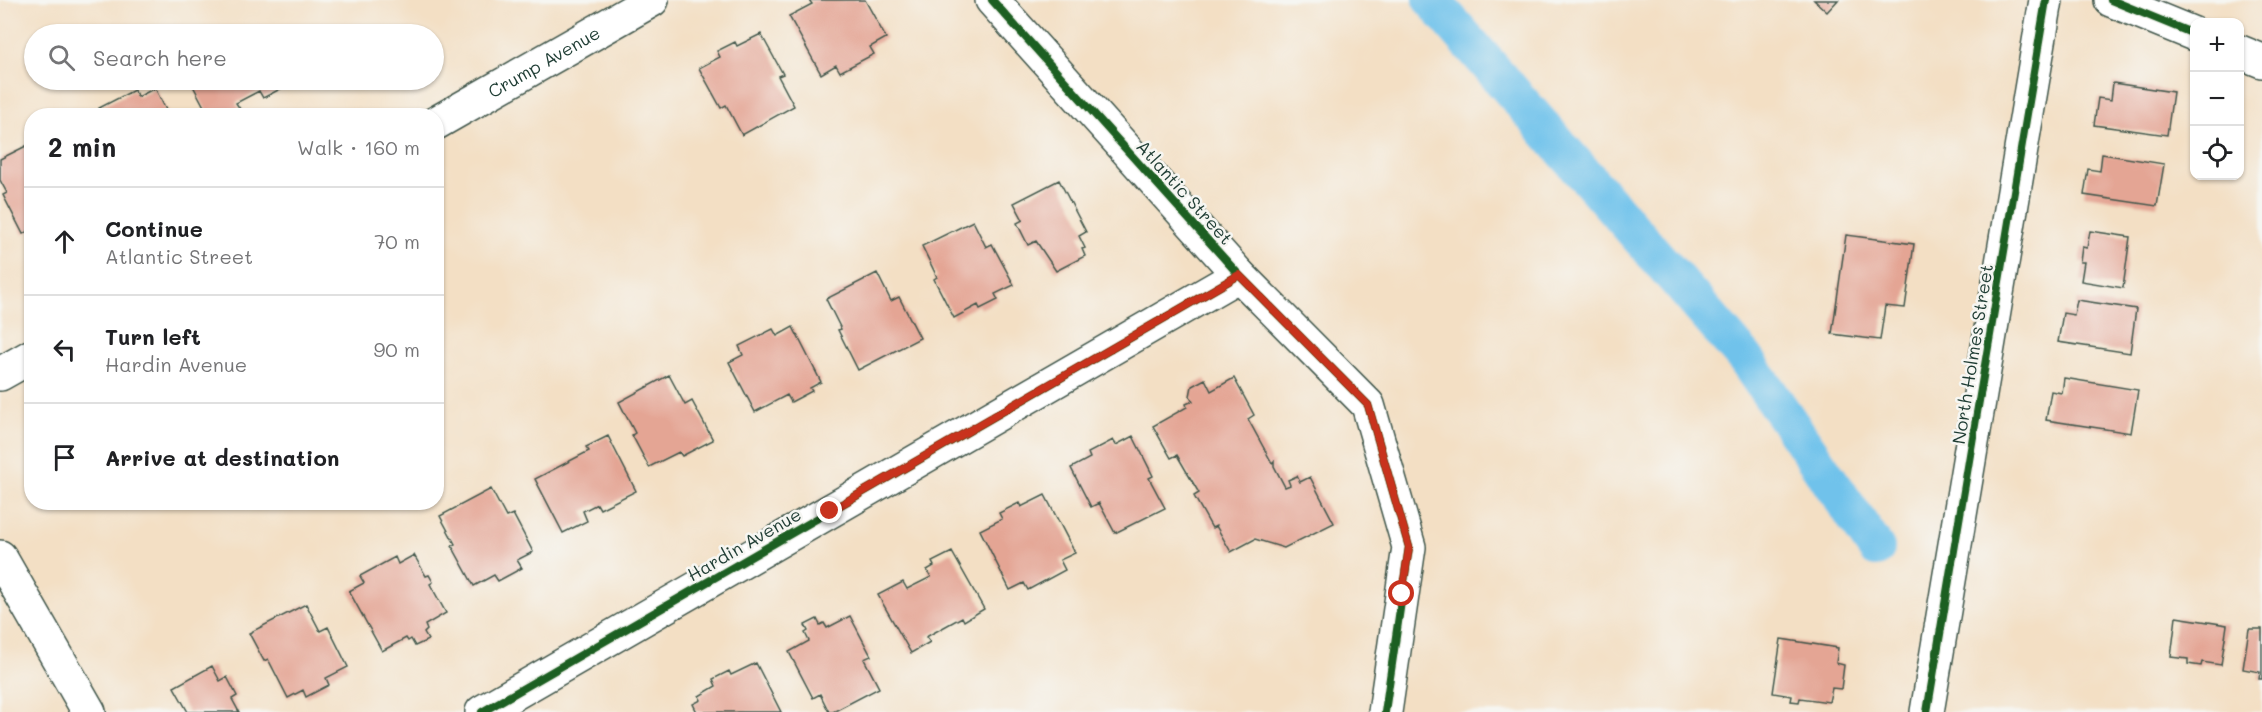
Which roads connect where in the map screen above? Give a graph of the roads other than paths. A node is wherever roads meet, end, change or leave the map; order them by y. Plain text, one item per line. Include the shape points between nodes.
1 (652, 0) edge
2 (993, 0) edge
3 (2046, 0) edge
4 (2111, 0) edge
5 (2190, 32) edge
6 (2244, 54) edge
7 (2262, 62) edge
8 (444, 118) edge
9 (1239, 275) junction
10 (24, 360) edge
11 (0, 374) edge
12 (0, 557) edge
13 (89, 712) edge
14 (482, 712) edge
15 (1385, 712) edge
16 (1927, 712) edge

1 - 8 street, Crump Avenue
2 - 9 street, Atlantic Street
3 - 16 street, North Holmes Street
4 - 5 street
6 - 7 street
9 - 14 street, Hardin Avenue
9 - 15 street, Atlantic Street via 1368,405 1409,547
10 - 11 street
12 - 13 street

